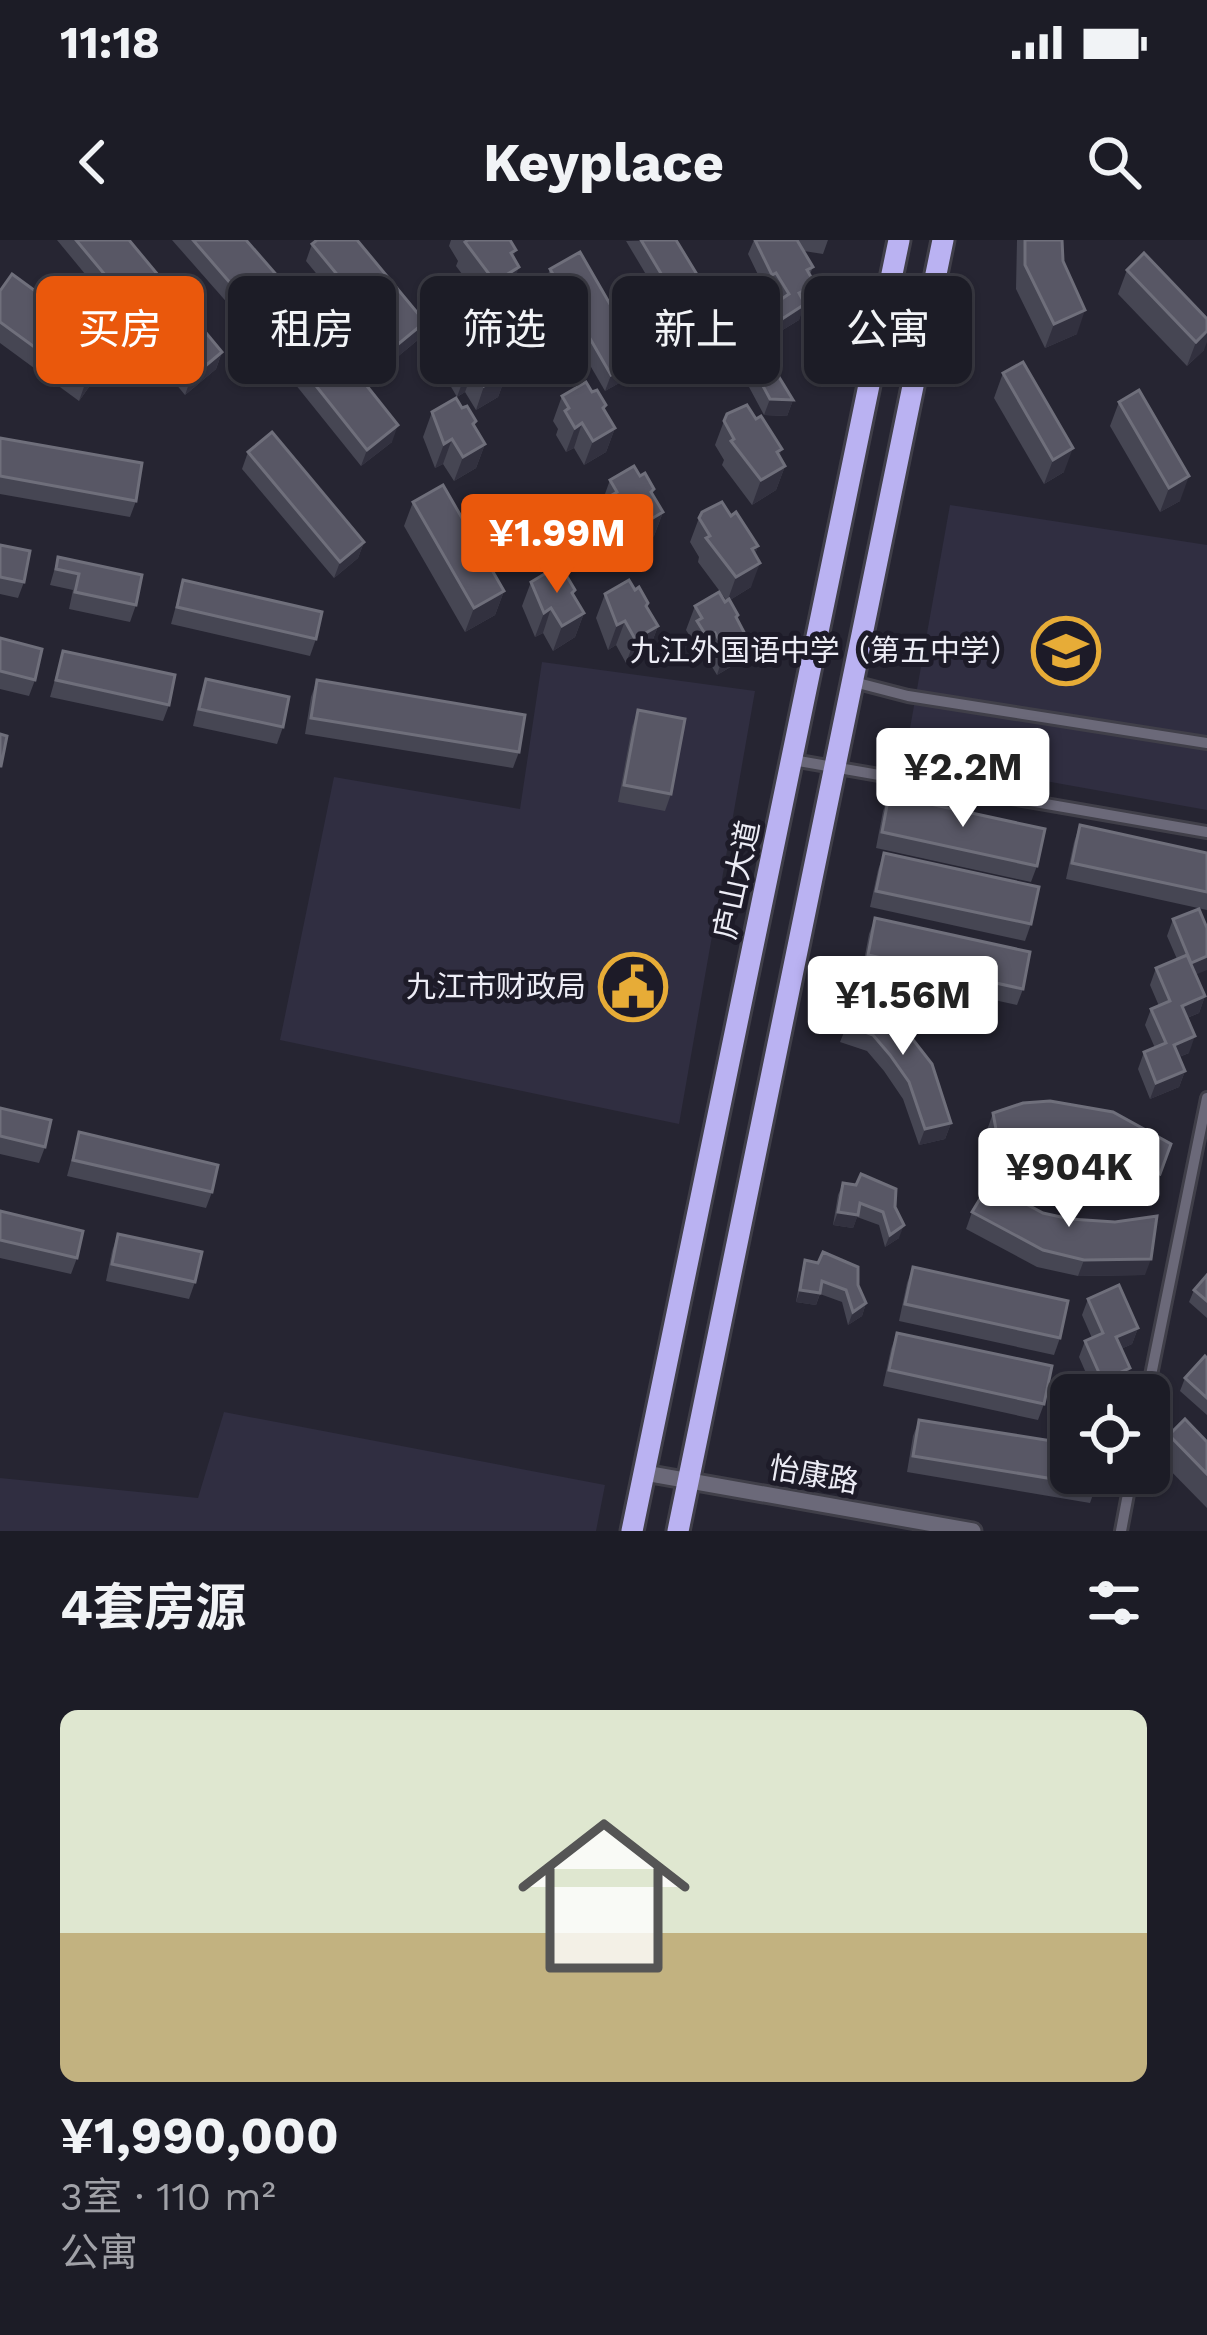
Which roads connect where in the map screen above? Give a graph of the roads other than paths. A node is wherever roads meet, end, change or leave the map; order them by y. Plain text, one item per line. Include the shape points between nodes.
1 (899, 240) edge
2 (943, 240) edge
3 (850, 682) junction
4 (1207, 743) edge
5 (793, 760) junction
6 (833, 767) junction
7 (1207, 832) edge
8 (1207, 1098) edge
9 (1151, 1374) edge
10 (644, 1473) junction
11 (688, 1480) junction
12 (1128, 1494) edge
13 (632, 1531) edge
14 (677, 1531) edge
15 (973, 1531) edge
16 (1121, 1531) edge

1 - 5 highway, 庐山大道
2 - 3 highway
3 - 4 street
3 - 6 highway
5 - 6 street
5 - 10 highway, 庐山大道
6 - 7 street
6 - 11 highway
8 - 9 street
10 - 11 street, 怡康路
10 - 13 highway, 庐山大道
11 - 14 highway
11 - 15 street, 怡康路
12 - 16 street

